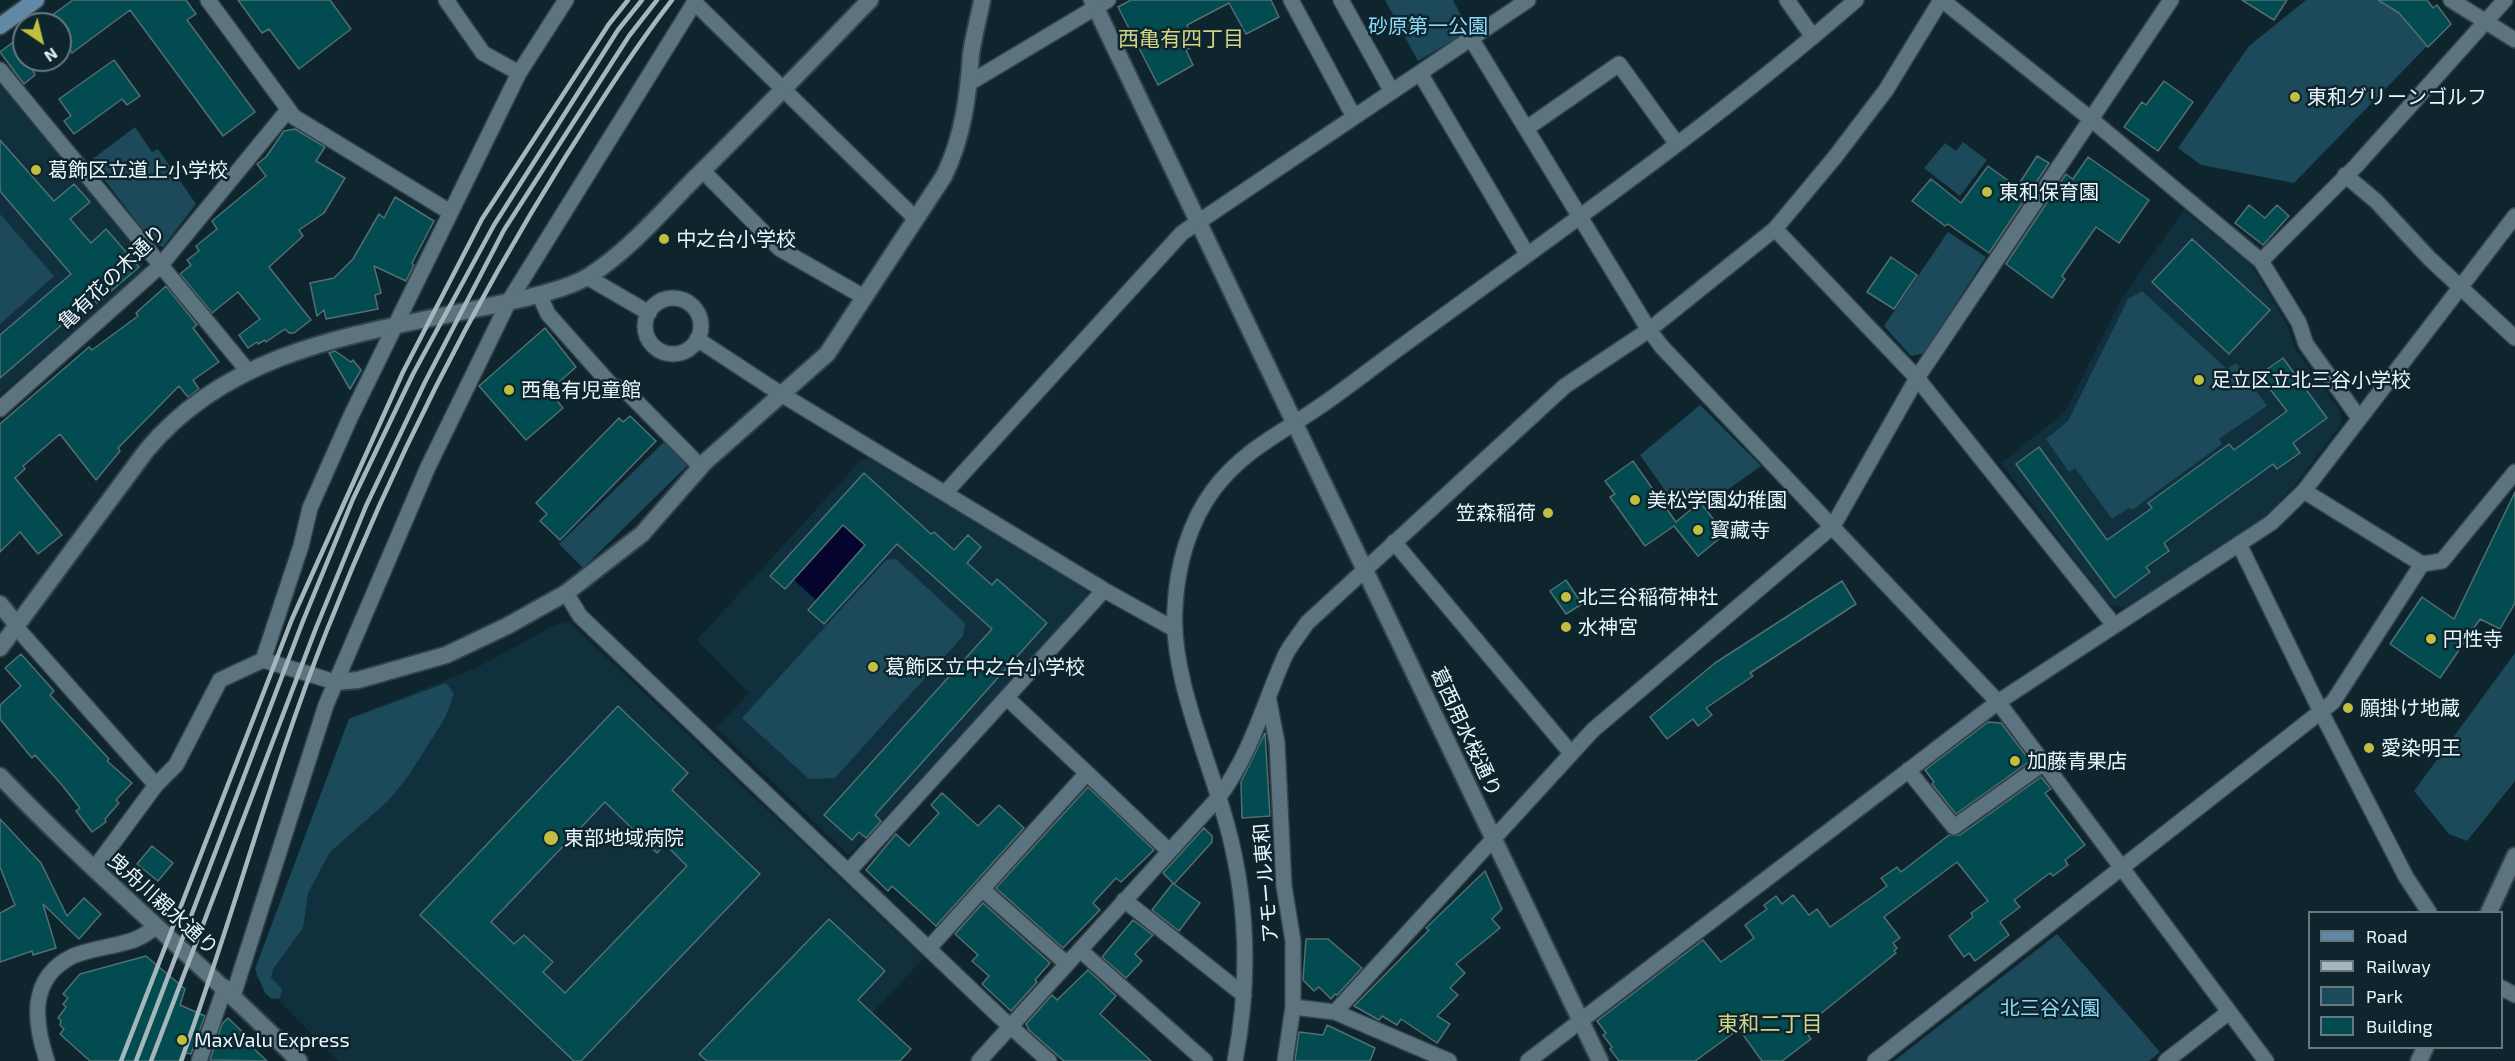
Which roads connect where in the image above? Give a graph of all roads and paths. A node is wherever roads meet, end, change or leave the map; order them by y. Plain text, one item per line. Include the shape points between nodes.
1 (36, 0) edge
2 (208, 0) edge
3 (446, 0) edge
4 (566, 0) edge
5 (870, 0) edge
6 (982, 0) edge
7 (1291, 0) edge
8 (1341, 0) edge
9 (1528, 0) edge
10 (1786, 0) edge
11 (1856, 0) edge
12 (1941, 0) edge
13 (2171, 0) edge
14 (2451, 0) edge
15 (2505, 0) edge
16 (695, 1) edge
17 (1098, 2) edge
18 (2486, 22) junction
19 (0, 26) edge
20 (1813, 38) junction
21 (1472, 40) junction
22 (2515, 40) edge
23 (0, 70) edge
24 (519, 73) junction
25 (1420, 73) junction
26 (971, 82) junction
27 (784, 88) junction
28 (1392, 92) junction
29 (288, 110) junction
30 (1354, 117) junction
31 (2092, 120) junction
32 (1527, 128) junction
33 (1677, 144) junction
34 (703, 171) junction
35 (2345, 176) junction
36 (450, 212) junction
37 (2515, 216) edge
38 (1579, 217) junction
39 (915, 218) junction
40 (1199, 221) junction
41 (1775, 229) junction
42 (1527, 254) junction
43 (2261, 261) junction
44 (160, 266) junction
45 (587, 277) junction
46 (2461, 289) junction
47 (539, 294) junction
48 (864, 297) junction
49 (509, 301) junction
50 (648, 313) junction
51 (393, 327) junction
52 (1649, 330) junction
53 (2515, 338) edge
54 (697, 339) junction
55 (247, 370) junction
56 (1917, 378) junction
57 (781, 394) junction
58 (0, 409) edge
59 (2359, 418) junction
60 (1294, 422) junction
61 (701, 467) junction
62 (2515, 472) edge
63 (2304, 491) junction
64 (945, 493) junction
65 (1833, 526) junction
66 (1394, 542) junction
67 (2239, 544) junction
68 (2422, 564) junction
69 (1365, 568) junction
70 (1104, 590) junction
71 (566, 593) junction
72 (0, 604) edge
73 (2114, 625) junction
74 (17, 626) junction
75 (1174, 629) junction
76 (0, 648) edge
77 (263, 660) junction
78 (335, 682) junction
79 (1006, 698) junction
80 (1269, 701) junction
81 (1998, 702) junction
82 (2321, 712) junction
83 (1570, 752) junction
84 (2044, 763) junction
85 (1908, 770) junction
86 (1087, 773) junction
87 (0, 776) edge
88 (156, 785) junction
89 (1218, 798) junction
90 (1493, 837) junction
91 (1169, 851) junction
92 (2515, 856) edge
93 (2121, 865) junction
94 (94, 869) junction
95 (848, 872) junction
96 (982, 889) junction
97 (1124, 900) junction
98 (2428, 911) edge
99 (2489, 911) edge
100 (156, 927) junction
101 (929, 948) junction
102 (1080, 950) junction
103 (1067, 964) junction
104 (229, 992) junction
105 (1244, 995) junction
106 (1293, 1007) junction
107 (1335, 1012) junction
108 (2229, 1012) junction
109 (1581, 1022) junction
110 (1010, 1025) junction
111 (47, 1061) edge
112 (199, 1061) edge
113 (299, 1061) edge
114 (979, 1061) edge
115 (1049, 1061) edge
116 (1205, 1061) edge
117 (1235, 1061) edge
118 (1285, 1061) edge
119 (1449, 1061) edge
120 (1528, 1061) edge
121 (1600, 1061) edge
122 (1875, 1061) edge
123 (2166, 1061) edge
124 (2266, 1061) edge

1 - 19 main road
2 - 29 street
3 - 24 street via 483,53
4 - 24 street
5 - 27 street
6 - 26 street via 971,53
7 - 30 street
8 - 28 street
9 - 21 street
10 - 20 street
11 - 20 street
12 - 31 street
12 - 41 street via 1886,90
13 - 31 street
14 - 18 street
15 - 18 street
16 - 27 street
16 - 49 street
17 - 26 street
17 - 40 street, 葛西用水桜通り
18 - 22 street
18 - 35 street
20 - 33 street
21 - 25 street
21 - 32 street
23 - 44 street
24 - 36 street
25 - 28 street
25 - 42 street
26 - 39 street via 955,153
27 - 34 street
27 - 39 street
28 - 30 street
29 - 36 street
29 - 44 street, 亀有花の木通り
30 - 40 street
31 - 43 street
31 - 56 street
32 - 33 street via 1619,64
32 - 38 street
33 - 38 street
34 - 45 street via 632,242
34 - 48 street via 780,249
35 - 43 street
35 - 46 street via 2376,201
36 - 51 street
37 - 46 street
38 - 42 street
38 - 52 street
39 - 48 street
40 - 60 street, 葛西用水桜通り
40 - 64 street via 1182,233
41 - 52 street
41 - 56 street
42 - 60 street
43 - 59 street via 2299,323 2306,344
44 - 55 street
44 - 58 street, 亀有花の木通り
45 - 47 street
45 - 50 street
46 - 53 street
46 - 59 street
47 - 49 street
47 - 61 street via 548,314 612,386 624,389
48 - 57 street via 827,354
49 - 51 street
49 - 78 street via 428,466
50 - 54 street via 663,300 682,300 697,312
50 - 54 street via 645,330 660,351 685,351
51 - 55 street via 302,348
51 - 77 street via 310,508
52 - 65 street
52 - 66 street via 1564,386
54 - 57 street
55 - 74 street via 161,432
56 - 65 street
56 - 73 street
57 - 61 street
57 - 64 street
59 - 63 street
60 - 69 street, 葛西用水桜通り
60 - 75 street via 1252,449 1213,490 1182,554
61 - 71 street via 642,534
62 - 68 street via 2442,561
63 - 67 street via 2271,523
63 - 68 street
64 - 70 street
65 - 81 street
65 - 83 street
66 - 69 street
66 - 83 street
67 - 73 street
67 - 82 street
68 - 82 street via 2332,702
69 - 80 street via 1307,623 1285,656
69 - 90 street, 葛西用水桜通り
70 - 75 street
70 - 79 street
71 - 78 street via 446,655 358,680
71 - 95 street via 580,616
72 - 74 street
73 - 81 street
74 - 76 street
74 - 88 street
75 - 89 street via 1184,680
77 - 78 street
77 - 88 street via 220,680 184,752
78 - 104 street
79 - 86 street
79 - 95 street
80 - 89 street via 1234,776
80 - 106 street, アモール東和 via 1277,743 1284,886 1293,941
81 - 84 street
81 - 85 street
82 - 93 street
82 - 98 street via 2406,877
83 - 90 street
84 - 85 street via 1954,827
84 - 93 street
85 - 109 street
86 - 91 street
86 - 96 street
87 - 94 street, 曳舟川親水通り
88 - 94 street
89 - 91 street
89 - 105 street via 1240,880
90 - 107 street
90 - 109 street, 葛西用水桜通り
91 - 97 street
92 - 99 street
93 - 108 street
93 - 122 street
94 - 100 street, 曳舟川親水通り
95 - 101 street
96 - 101 street
96 - 103 street
97 - 102 street
97 - 105 street
100 - 104 street, 曳舟川親水通り
100 - 111 street via 130,942 75,955 49,977 41,990 36,1016
101 - 110 street
102 - 103 street
102 - 116 street
103 - 110 street
104 - 112 street
104 - 113 street, 曳舟川親水通り
105 - 117 street
106 - 107 street
106 - 118 street, アモール東和
107 - 119 street
108 - 123 street
108 - 124 street
109 - 120 street
109 - 121 street, 葛西用水桜通り
110 - 114 street
110 - 115 street

